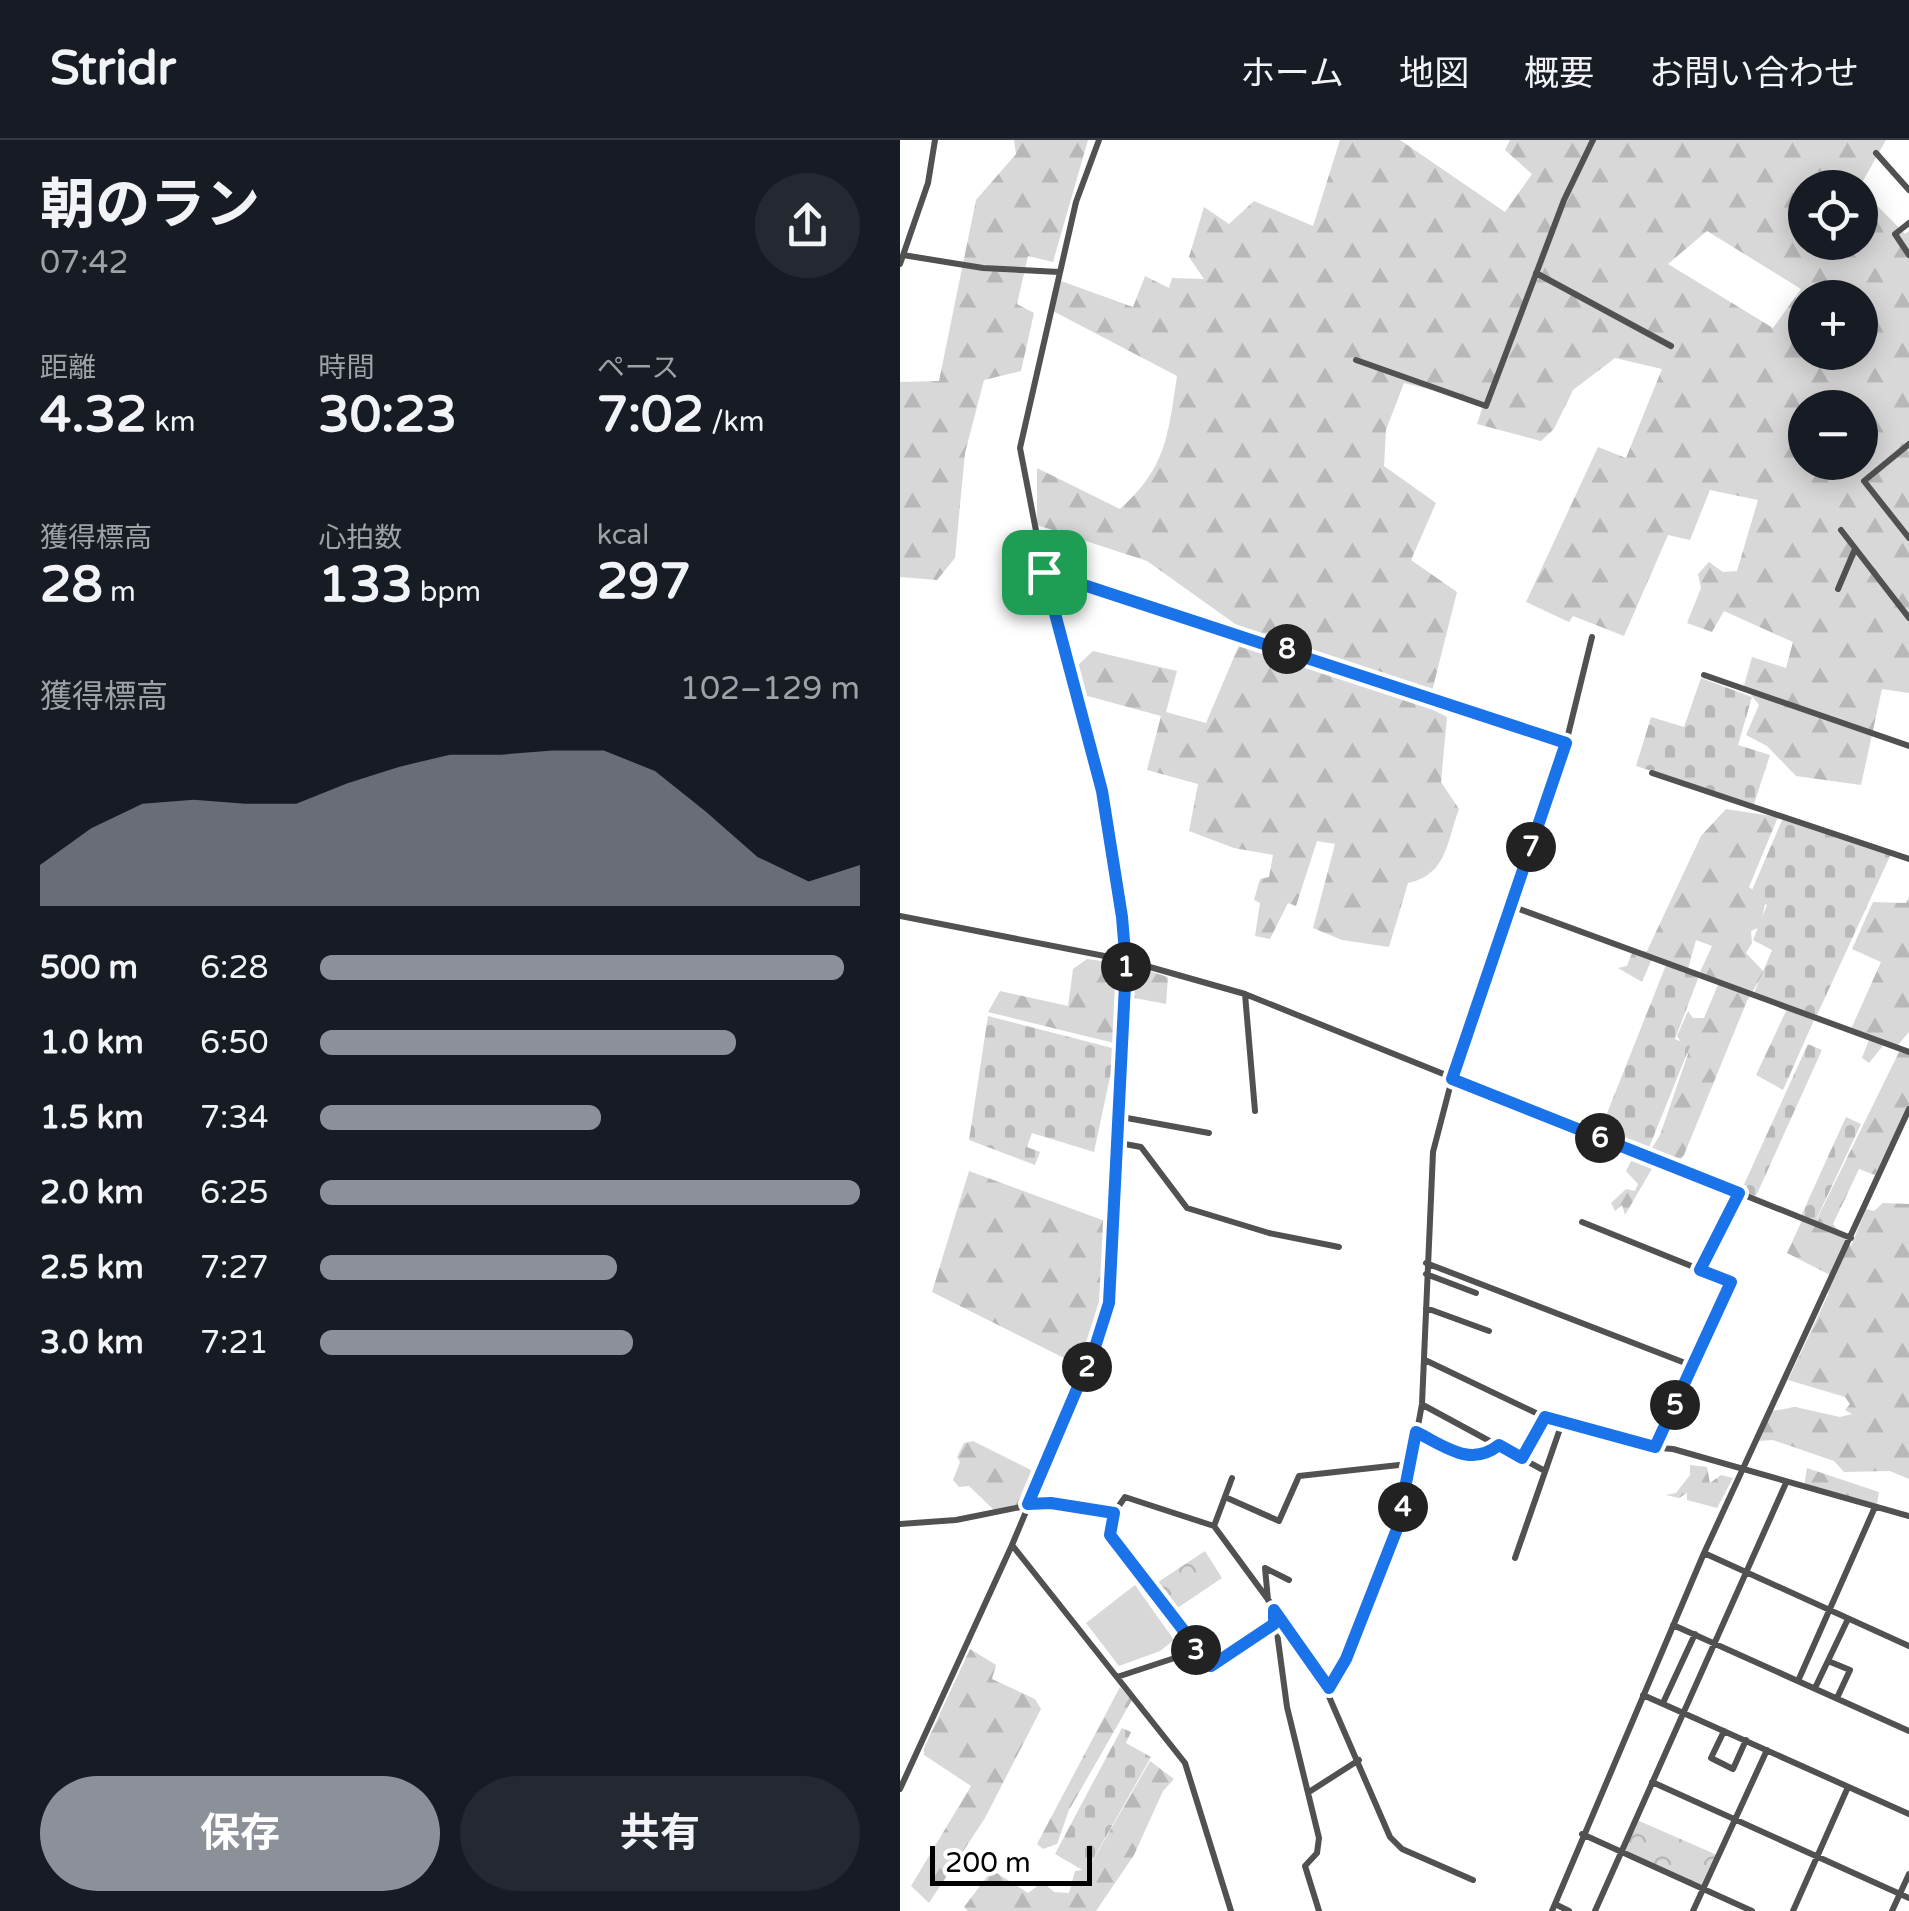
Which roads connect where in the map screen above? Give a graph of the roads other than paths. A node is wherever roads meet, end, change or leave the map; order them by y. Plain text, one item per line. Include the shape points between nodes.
1 (936, 140) edge
2 (1099, 140) edge
3 (1593, 140) edge
4 (1876, 153) dead end
5 (1909, 190) edge
6 (1909, 223) edge
7 (904, 254) junction
8 (1909, 255) edge
9 (900, 264) edge
10 (1059, 272) junction
11 (1536, 273) junction
12 (1671, 346) dead end
13 (1356, 360) dead end
14 (1909, 444) edge
15 (1841, 530) dead end
16 (1909, 538) edge
17 (1855, 549) junction
18 (1044, 572) junction
19 (1838, 589) dead end
20 (1909, 618) edge
21 (1592, 637) dead end
22 (1704, 675) dead end
23 (1566, 743) junction
24 (1909, 746) edge
25 (1652, 772) dead end
26 (1909, 859) edge
27 (1511, 906) junction
28 (900, 916) edge
29 (1125, 960) junction
30 (1244, 994) junction
31 (1909, 1052) edge
32 (1452, 1079) junction
33 (1909, 1109) edge
34 (1255, 1111) dead end
35 (1116, 1116) junction
36 (1210, 1133) dead end
37 (1114, 1142) junction
38 (1739, 1193) junction
39 (1582, 1222) dead end
40 (1851, 1238) junction
41 (1339, 1247) dead end
42 (1426, 1263) junction
43 (1700, 1270) junction
44 (1426, 1274) junction
45 (1476, 1293) dead end
46 (1426, 1308) junction
47 (1490, 1332) dead end
48 (1424, 1360) junction
49 (1693, 1366) junction
50 (1422, 1404) junction
51 (1545, 1417) junction
52 (1562, 1422) junction
53 (1416, 1432) junction
54 (1499, 1445) junction
55 (1655, 1447) junction
56 (1522, 1458) junction
57 (1408, 1464) junction
58 (1544, 1471) junction
59 (1742, 1471) junction
60 (1232, 1478) dead end
61 (1786, 1482) junction
62 (1225, 1496) junction
63 (1028, 1504) junction
64 (1875, 1507) junction
65 (1114, 1513) junction
66 (1909, 1516) edge
67 (900, 1524) edge
68 (1214, 1526) junction
69 (1012, 1545) junction
70 (1704, 1553) junction
71 (1515, 1558) dead end
72 (1746, 1572) junction
73 (1289, 1580) dead end
74 (1268, 1600) junction
75 (1274, 1610) junction
76 (1829, 1611) junction
77 (1848, 1620) junction
78 (1274, 1624) junction
79 (1674, 1624) junction
80 (1695, 1634) junction
81 (1715, 1643) junction
82 (1909, 1646) edge
83 (1196, 1651) junction
84 (1828, 1661) junction
85 (1117, 1676) junction
86 (1798, 1681) junction
87 (1329, 1688) junction
88 (1815, 1688) junction
89 (1644, 1694) junction
90 (1837, 1698) junction
91 (1663, 1704) junction
92 (1683, 1712) junction
93 (1724, 1731) junction
94 (1909, 1731) edge
95 (1746, 1740) junction
96 (1767, 1750) junction
97 (1359, 1760) junction
98 (1652, 1782) junction
99 (1848, 1787) junction
100 (900, 1789) edge
101 (1309, 1792) junction
102 (1909, 1814) edge
103 (1734, 1819) junction
104 (1582, 1834) junction
105 (1622, 1852) junction
106 (1818, 1857) junction
107 (1909, 1874) edge
108 (1473, 1880) dead end
109 (1703, 1889) junction
110 (1900, 1894) junction
111 (1909, 1898) edge
112 (1553, 1908) edge
113 (1230, 1911) edge
114 (1319, 1911) edge
115 (1569, 1911) edge
116 (1595, 1911) edge
117 (1694, 1911) edge
118 (1752, 1911) edge
119 (1793, 1911) edge
120 (1892, 1911) edge

1 - 7 street
2 - 10 street
3 - 11 street
4 - 5 street
6 - 8 street via 1895,234
7 - 9 street
7 - 10 street
10 - 18 street via 1020,448
11 - 12 street
11 - 13 street via 1486,406
14 - 16 street via 1864,482
15 - 17 street
17 - 19 street
17 - 20 street
18 - 23 street
18 - 29 street via 1102,791
21 - 23 street
22 - 24 street
23 - 27 street
25 - 26 street
27 - 31 street
27 - 32 street
28 - 29 street
29 - 30 street
29 - 35 street
30 - 32 street
30 - 34 street
32 - 38 street
32 - 42 street via 1434,1152
33 - 40 street
35 - 36 street
35 - 37 street
37 - 41 street via 1142,1147 1187,1208
37 - 63 street via 1106,1320
38 - 40 street
38 - 43 street
39 - 43 street
40 - 59 street
42 - 44 street
42 - 49 street
43 - 49 street via 1731,1282
44 - 45 street
44 - 46 street
46 - 47 street
46 - 48 street
48 - 50 street
48 - 51 street
49 - 55 street
50 - 53 street
50 - 54 street
51 - 52 street
51 - 56 street
52 - 55 street
52 - 58 street
53 - 54 street via 1470,1457
53 - 57 street
54 - 56 street
55 - 59 street
56 - 58 street
57 - 62 street via 1299,1476 1279,1521
57 - 87 street via 1397,1529
58 - 71 street
59 - 61 street
59 - 70 street
60 - 62 street
61 - 64 street
61 - 72 street
62 - 68 street
63 - 65 street
63 - 67 street
63 - 69 street
64 - 66 street
64 - 76 street
65 - 68 street via 1124,1497
65 - 83 street via 1110,1535
68 - 74 street
69 - 85 street
69 - 100 street
70 - 72 street
70 - 79 street
72 - 76 street
72 - 81 street
73 - 74 street via 1265,1568
74 - 75 street
75 - 78 street
75 - 87 street
76 - 77 street
76 - 86 street
77 - 82 street
77 - 84 street
78 - 83 street via 1211,1666
78 - 101 street
79 - 80 street
79 - 89 street
80 - 81 street
80 - 91 street
81 - 86 street
81 - 92 street
83 - 85 street
84 - 88 street
84 - 90 street via 1850,1670
85 - 113 street via 1185,1764
86 - 88 street
87 - 97 street
88 - 90 street
89 - 91 street
89 - 104 street
90 - 94 street
91 - 92 street
92 - 93 street
92 - 98 street
93 - 95 street
93 - 95 street via 1711,1758 1732,1768
95 - 96 street
96 - 99 street
96 - 103 street
97 - 101 street
97 - 108 street via 1396,1844
98 - 103 street
98 - 105 street
99 - 102 street
99 - 106 street
101 - 114 street via 1320,1848 1305,1866
103 - 106 street
103 - 109 street
104 - 105 street
104 - 112 street
105 - 109 street
105 - 116 street
106 - 110 street
106 - 119 street
107 - 110 street
109 - 117 street
109 - 118 street
110 - 111 street
110 - 120 street
112 - 115 street

